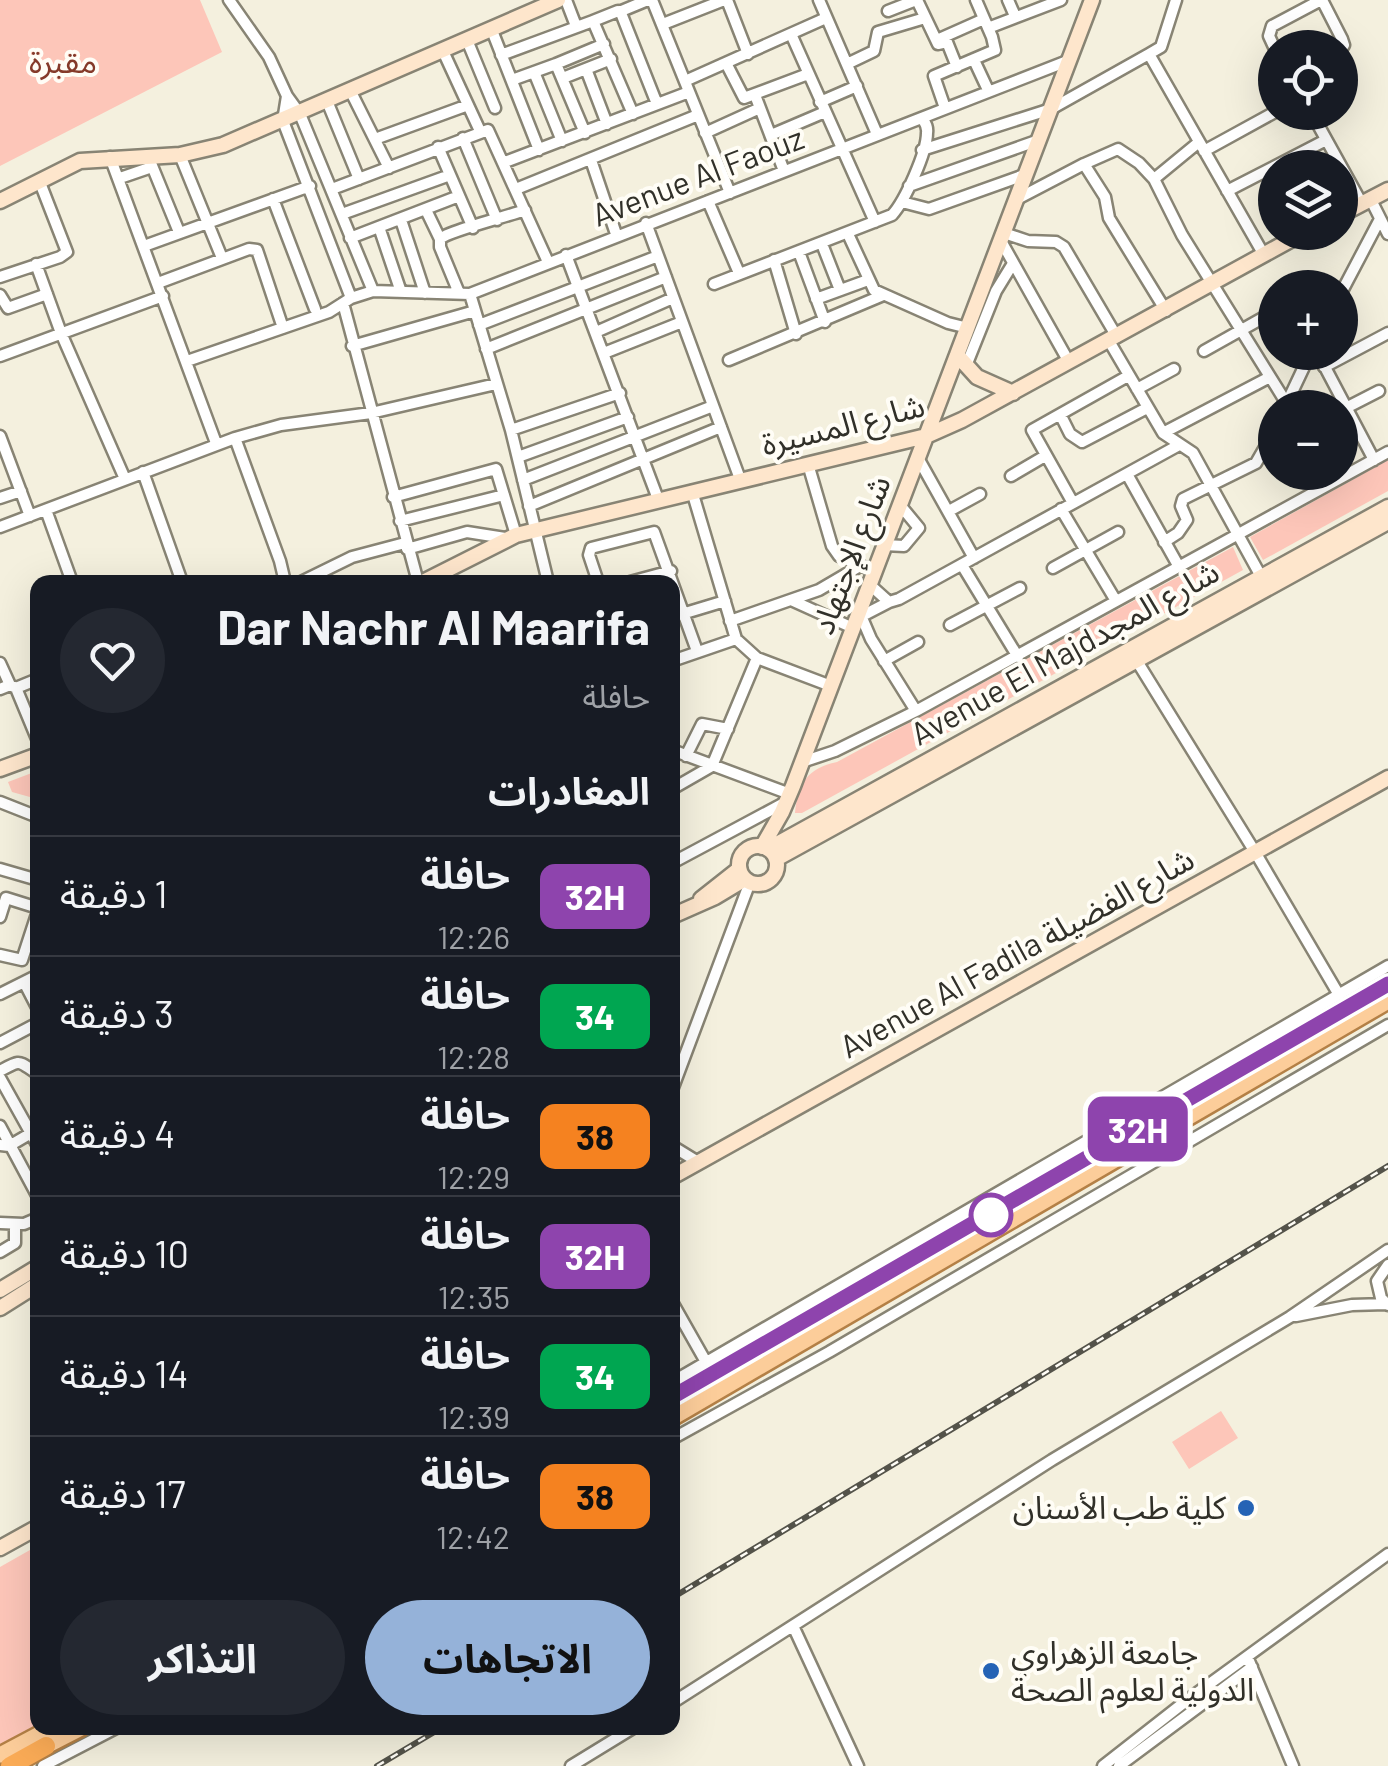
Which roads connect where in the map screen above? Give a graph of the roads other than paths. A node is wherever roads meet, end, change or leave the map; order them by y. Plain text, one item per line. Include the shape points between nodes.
1 (229, 0) edge
2 (558, 0) edge
3 (566, 0) edge
4 (650, 0) edge
5 (916, 0) edge
6 (976, 0) edge
7 (1008, 0) edge
8 (1061, 0) edge
9 (1092, 0) edge
10 (1176, 0) edge
11 (1322, 0) edge
12 (719, 1) edge
13 (822, 1) edge
14 (886, 5) edge
15 (619, 12) junction
16 (1015, 16) junction
17 (826, 18) junction
18 (925, 18) junction
19 (592, 21) junction
20 (986, 23) junction
21 (663, 24) junction
22 (576, 26) junction
23 (893, 26) junction
24 (491, 28) junction
25 (1271, 30) edge
26 (1337, 30) edge
27 (791, 34) junction
28 (467, 40) junction
29 (936, 40) junction
30 (604, 44) junction
31 (443, 51) junction
32 (748, 54) junction
33 (1149, 54) junction
34 (502, 55) junction
35 (611, 59) junction
36 (974, 60) junction
37 (1070, 60) junction
38 (849, 63) junction
39 (556, 64) junction
40 (726, 64) junction
41 (958, 67) junction
42 (586, 69) junction
43 (534, 72) junction
44 (808, 74) junction
45 (563, 78) junction
46 (512, 80) junction
47 (858, 86) junction
48 (687, 87) junction
49 (350, 90) junction
50 (988, 90) junction
51 (756, 95) junction
52 (286, 96) junction
53 (327, 101) junction
54 (658, 104) junction
55 (468, 105) junction
56 (822, 107) junction
57 (495, 108) dead end
58 (760, 108) junction
59 (945, 108) junction
60 (1051, 109) junction
61 (300, 114) junction
62 (634, 114) junction
63 (698, 114) junction
64 (922, 118) junction
65 (1258, 120) edge
66 (283, 121) junction
67 (603, 126) junction
68 (1321, 130) edge
69 (480, 132) junction
70 (585, 133) junction
71 (706, 133) junction
72 (878, 134) junction
73 (771, 135) junction
74 (463, 138) junction
75 (375, 139) junction
76 (1040, 140) junction
77 (1326, 140) junction
78 (562, 141) junction
79 (438, 146) junction
80 (1202, 146) junction
81 (842, 148) junction
82 (539, 150) junction
83 (922, 150) junction
84 (1307, 150) edge
85 (609, 152) junction
86 (180, 155) junction
87 (110, 157) junction
88 (591, 160) junction
89 (150, 162) junction
90 (506, 162) junction
91 (1084, 164) junction
92 (389, 168) junction
93 (784, 171) junction
94 (1026, 174) junction
95 (450, 175) junction
96 (1258, 176) edge
97 (120, 178) junction
98 (1154, 179) junction
99 (39, 180) junction
100 (360, 180) junction
101 (310, 186) junction
102 (908, 186) junction
103 (332, 189) junction
104 (516, 189) junction
105 (1388, 190) edge
106 (1228, 191) junction
107 (730, 193) junction
108 (398, 194) junction
109 (459, 196) junction
110 (1017, 198) junction
111 (273, 199) junction
112 (0, 201) edge
113 (708, 202) junction
114 (902, 202) junction
115 (1366, 202) junction
116 (1358, 206) edge
117 (426, 210) junction
118 (525, 210) junction
119 (342, 214) junction
120 (404, 218) junction
121 (1380, 219) junction
122 (496, 220) junction
123 (875, 222) junction
124 (210, 223) junction
125 (646, 224) junction
126 (379, 227) junction
127 (473, 228) junction
128 (179, 232) junction
129 (616, 234) junction
130 (848, 234) junction
131 (1388, 234) edge
132 (1002, 237) junction
133 (350, 238) junction
134 (440, 239) junction
135 (822, 244) junction
136 (144, 246) junction
137 (1273, 250) edge
138 (799, 252) junction
139 (566, 255) junction
140 (1264, 255) junction
141 (658, 256) junction
142 (222, 258) junction
143 (774, 260) junction
144 (548, 262) junction
145 (36, 264) junction
146 (1012, 265) junction
147 (1353, 270) edge
148 (739, 273) junction
149 (0, 277) edge
150 (666, 278) junction
151 (868, 280) junction
152 (158, 282) junction
153 (714, 284) dead end
154 (1212, 286) junction
155 (578, 287) junction
156 (840, 290) junction
157 (373, 292) junction
158 (401, 292) junction
159 (425, 293) junction
160 (0, 294) edge
161 (47, 294) junction
162 (464, 294) junction
163 (162, 296) junction
164 (881, 296) junction
165 (674, 298) junction
166 (816, 299) junction
167 (344, 302) junction
168 (587, 308) junction
169 (315, 309) junction
170 (474, 310) junction
171 (1166, 310) junction
172 (1258, 319) edge
173 (682, 322) junction
174 (825, 322) junction
175 (282, 324) junction
176 (479, 325) junction
177 (968, 328) junction
178 (1240, 328) junction
179 (596, 332) junction
180 (61, 333) junction
181 (1388, 333) edge
182 (796, 334) junction
183 (1113, 339) junction
184 (352, 346) junction
185 (1358, 349) edge
186 (486, 350) junction
187 (1204, 351) dead end
188 (604, 352) junction
189 (0, 356) edge
190 (186, 358) junction
191 (729, 360) dead end
192 (962, 360) junction
193 (1069, 362) junction
194 (1174, 368) dead end
195 (1128, 376) junction
196 (1270, 377) junction
197 (496, 384) junction
198 (1138, 389) junction
199 (1277, 390) edge
200 (1380, 391) dead end
201 (620, 392) junction
202 (1014, 393) junction
203 (1358, 402) edge
204 (713, 406) junction
205 (1148, 408) junction
206 (371, 413) junction
207 (628, 416) junction
208 (1060, 416) junction
209 (721, 428) junction
210 (511, 430) junction
211 (1162, 433) junction
212 (635, 434) junction
213 (1358, 435) edge
214 (0, 436) edge
215 (926, 436) junction
216 (235, 438) junction
217 (216, 443) junction
218 (1180, 445) junction
219 (1388, 452) edge
220 (1045, 456) junction
221 (518, 458) junction
222 (918, 458) junction
223 (644, 459) junction
224 (1258, 459) edge
225 (1374, 460) junction
226 (808, 464) junction
227 (143, 472) junction
228 (1127, 474) junction
229 (1011, 476) dead end
230 (125, 479) junction
231 (740, 479) junction
232 (523, 480) junction
233 (1212, 486) junction
234 (21, 490) junction
235 (692, 491) junction
236 (980, 494) dead end
237 (504, 495) junction
238 (393, 497) junction
239 (0, 498) edge
240 (658, 499) junction
241 (1073, 503) junction
242 (900, 504) junction
243 (529, 506) junction
244 (1388, 506) edge
245 (46, 510) junction
246 (1061, 510) junction
247 (948, 511) junction
248 (30, 516) junction
249 (400, 522) junction
250 (1388, 522) edge
251 (0, 527) edge
252 (534, 530) junction
253 (1118, 532) dead end
254 (1237, 536) junction
255 (510, 537) junction
256 (1164, 542) junction
257 (884, 545) junction
258 (406, 546) junction
259 (1085, 549) junction
260 (974, 558) junction
261 (962, 565) junction
262 (1054, 568) dead end
263 (1179, 568) junction
264 (671, 571) junction
265 (868, 574) junction
266 (69, 575) edge
267 (180, 575) edge
268 (283, 575) edge
269 (315, 575) edge
270 (417, 575) edge
271 (434, 575) edge
272 (546, 575) edge
273 (596, 575) edge
274 (656, 575) edge
275 (672, 575) edge
276 (1264, 582) junction
277 (1020, 588) dead end
278 (790, 600) junction
279 (725, 601) junction
280 (889, 602) junction
281 (1116, 602) junction
282 (988, 606) junction
283 (680, 614) edge
284 (680, 619) edge
285 (730, 621) junction
286 (857, 621) junction
287 (950, 625) dead end
288 (736, 639) junction
289 (918, 642) dead end
290 (697, 652) junction
291 (1133, 654) junction
292 (1018, 656) junction
293 (757, 658) junction
294 (680, 659) edge
295 (884, 660) junction
296 (0, 663) edge
297 (831, 686) junction
298 (9, 687) edge
299 (916, 711) junction
300 (30, 726) edge
301 (728, 729) junction
302 (680, 753) edge
303 (686, 756) junction
304 (30, 758) edge
305 (802, 762) junction
306 (712, 766) junction
307 (0, 769) edge
308 (1388, 778) edge
309 (680, 784) edge
310 (788, 798) junction
311 (0, 802) edge
312 (30, 814) edge
313 (769, 852) junction
314 (1256, 852) junction
315 (680, 859) edge
316 (0, 870) edge
317 (745, 877) junction
318 (30, 878) edge
319 (3, 897) edge
320 (30, 907) edge
321 (680, 912) edge
322 (0, 917) edge
323 (30, 935) edge
324 (0, 955) edge
325 (1388, 966) edge
326 (30, 979) edge
327 (24, 982) junction
328 (1388, 984) edge
329 (0, 994) edge
330 (30, 994) edge
331 (1339, 995) junction
332 (1388, 1001) edge
333 (1388, 1026) edge
334 (30, 1028) edge
335 (0, 1043) edge
336 (1271, 1043) junction
337 (680, 1067) edge
338 (30, 1068) edge
339 (0, 1075) edge
340 (30, 1124) edge
341 (0, 1126) edge
342 (30, 1133) edge
343 (4, 1146) edge
344 (680, 1151) edge
345 (698, 1162) junction
346 (680, 1172) edge
347 (30, 1185) edge
348 (30, 1221) edge
349 (0, 1223) edge
350 (16, 1225) junction
351 (0, 1252) edge
352 (1385, 1259) edge
353 (30, 1271) edge
354 (30, 1289) edge
355 (0, 1290) edge
356 (1387, 1304) edge
357 (0, 1308) edge
358 (680, 1316) edge
359 (1290, 1317) junction
360 (725, 1361) junction
361 (706, 1362) junction
362 (680, 1385) edge
363 (680, 1387) edge
364 (680, 1413) edge
365 (680, 1435) edge
366 (30, 1531) edge
367 (0, 1548) edge
368 (1388, 1554) edge
369 (794, 1628) junction
370 (1250, 1661) junction
371 (680, 1698) edge
372 (103, 1735) edge
373 (622, 1735) edge
374 (48, 1737) edge
375 (0, 1755) edge
376 (10, 1766) edge
377 (32, 1766) edge
378 (43, 1766) edge
379 (571, 1766) edge
380 (858, 1766) edge
381 (1103, 1766) edge
382 (1119, 1766) edge
383 (1293, 1766) edge

1 - 52 street
2 - 24 street
3 - 22 street
4 - 15 street
4 - 21 street
5 - 14 street
5 - 18 street
6 - 20 street
7 - 16 street
8 - 16 street
9 - 37 street, شارع الإجتهاد
10 - 33 street via 1161,47
11 - 25 street
11 - 26 street
12 - 21 street
12 - 32 street
13 - 17 street
14 - 23 street
15 - 19 street
15 - 54 street
16 - 20 street
17 - 27 street
17 - 38 street
18 - 23 street
18 - 29 street
19 - 22 street
19 - 30 street
20 - 29 street
20 - 36 street via 994,50
21 - 48 street
22 - 34 street
23 - 38 street via 878,32 873,53
24 - 28 street
24 - 34 street
27 - 32 street
27 - 44 street
28 - 31 street
28 - 57 street
29 - 41 street via 948,42
30 - 35 street
30 - 39 street
31 - 49 street
31 - 55 street
32 - 40 street
33 - 60 street
33 - 80 street
34 - 46 street
35 - 42 street
35 - 62 street
36 - 41 street
36 - 50 street
37 - 50 street, Avenue Al Faouz
37 - 60 street, شارع الإجتهاد
38 - 47 street
39 - 43 street
39 - 45 street
40 - 48 street
40 - 51 street via 742,97
41 - 59 street via 934,76
42 - 45 street
42 - 67 street
43 - 46 street
43 - 78 street
44 - 51 street
44 - 56 street
45 - 70 street
46 - 82 street
47 - 56 street
47 - 72 street
48 - 54 street
48 - 63 street
49 - 53 street
49 - 75 street
50 - 59 street, Avenue Al Faouz
51 - 58 street
52 - 61 street
52 - 66 street
53 - 61 street
53 - 100 street
54 - 62 street
55 - 69 street
55 - 75 street
56 - 73 street
56 - 81 street
58 - 71 street
58 - 73 street
59 - 64 street, Avenue Al Faouz
60 - 76 street, شارع الإجتهاد
60 - 83 street
61 - 66 street
61 - 103 street
62 - 67 street
63 - 71 street
63 - 85 street
64 - 72 street, Avenue Al Faouz
64 - 83 street via 928,133
65 - 80 street
66 - 86 street
66 - 101 street
67 - 70 street
67 - 85 street
68 - 77 street
69 - 74 street
69 - 90 street via 493,134
70 - 78 street
71 - 107 street
72 - 81 street, Avenue Al Faouz
73 - 93 street
74 - 79 street
74 - 122 street
75 - 92 street
76 - 94 street, شارع الإجتهاد
76 - 102 street
77 - 84 street
77 - 115 street
78 - 82 street
79 - 92 street
79 - 95 street
80 - 98 street
80 - 106 street
81 - 93 street, Avenue Al Faouz
81 - 123 street
82 - 90 street
83 - 102 street
85 - 88 street
86 - 89 street
86 - 124 street
87 - 89 street
87 - 97 street
87 - 99 street via 80,161
88 - 104 street
88 - 129 street
89 - 97 street
89 - 128 street
90 - 104 street
91 - 98 street via 1118,149
91 - 110 street
91 - 171 street via 1105,197 1108,218
92 - 100 street
93 - 107 street, Avenue Al Faouz
94 - 110 street, شارع الإجتهاد
94 - 114 street via 929,209
95 - 108 street
95 - 109 street
96 - 106 street
97 - 136 street
98 - 154 street
99 - 112 street
99 - 145 street via 67,252
100 - 103 street
101 - 111 street
101 - 167 street
102 - 114 street
103 - 119 street
104 - 118 street
105 - 115 street
106 - 140 street
107 - 113 street, Avenue Al Faouz
108 - 119 street
108 - 120 street
109 - 117 street
109 - 127 street
110 - 132 street, شارع الإجتهاد
111 - 124 street
111 - 169 street
113 - 125 street, Avenue Al Faouz
113 - 148 street
114 - 123 street
115 - 116 street
115 - 121 street
117 - 120 street
117 - 134 street
118 - 122 street
118 - 144 street
119 - 133 street
120 - 126 street
120 - 159 street
121 - 131 street
121 - 147 street
122 - 127 street
123 - 130 street
124 - 128 street
124 - 142 street
125 - 129 street, Avenue Al Faouz
125 - 141 street
126 - 133 street
126 - 158 street
127 - 134 street
128 - 136 street
129 - 139 street, Avenue Al Faouz
130 - 135 street
130 - 151 street
132 - 146 street
132 - 177 street, شارع الإجتهاد
132 - 183 street via 1064,247
133 - 157 street
134 - 162 street
135 - 138 street
135 - 156 street
136 - 152 street
137 - 140 street, شارع المسيرة
138 - 143 street
138 - 166 street
139 - 144 street, Avenue Al Faouz
139 - 155 street
140 - 154 street, شارع المسيرة
141 - 150 street
141 - 155 street
142 - 152 street
142 - 175 street via 257,250
143 - 148 street
143 - 182 street
144 - 162 street, Avenue Al Faouz
145 - 149 street
145 - 161 street
146 - 192 street
146 - 193 street
148 - 153 street
150 - 165 street
150 - 168 street
151 - 156 street
151 - 164 street
152 - 163 street
154 - 171 street, شارع المسيرة
154 - 178 street
155 - 168 street
155 - 176 street
156 - 166 street
157 - 158 street, Avenue Al Faouz
157 - 167 street, Avenue Al Faouz
158 - 159 street, Avenue Al Faouz
159 - 162 street, Avenue Al Faouz
160 - 161 street via 8,308
161 - 180 street
162 - 170 street
163 - 180 street
163 - 190 street
164 - 174 street
164 - 177 street
165 - 173 street
165 - 179 street
166 - 174 street
167 - 169 street, Avenue Al Faouz
167 - 175 street, Avenue Al Faouz
167 - 184 street
168 - 179 street
168 - 186 street
169 - 175 street, Avenue Al Faouz
170 - 176 street
170 - 184 street
171 - 183 street, شارع المسيرة
172 - 178 street
173 - 188 street
173 - 204 street
174 - 182 street
175 - 190 street, Avenue Al Faouz
176 - 186 street
177 - 192 street, شارع الإجتهاد
178 - 187 street
178 - 196 street
179 - 188 street
180 - 189 street
180 - 230 street
181 - 185 street
182 - 191 street
183 - 193 street, شارع المسيرة
183 - 195 street
184 - 206 street
186 - 197 street
188 - 201 street
190 - 217 street
192 - 202 street via 992,386
192 - 215 street, شارع الإجتهاد
193 - 202 street, شارع المسيرة
194 - 198 street
195 - 198 street
195 - 208 street
196 - 199 street
196 - 211 street
197 - 206 street
197 - 210 street
198 - 205 street
200 - 203 street
201 - 207 street
201 - 210 street
202 - 215 street, شارع المسيرة
204 - 209 street
204 - 212 street
205 - 208 street via 1082,442
205 - 211 street
206 - 216 street
206 - 238 street
207 - 212 street
207 - 221 street
208 - 220 street via 1032,430
209 - 223 street
209 - 231 street
210 - 221 street
211 - 218 street
212 - 223 street
212 - 232 street
213 - 225 street
214 - 234 street
215 - 222 street, شارع الإجتهاد
215 - 226 street, شارع المسيرة
216 - 217 street
216 - 268 street
217 - 227 street
218 - 228 street
218 - 233 street
219 - 225 street
220 - 229 street
220 - 241 street
221 - 232 street
222 - 242 street, شارع الإجتهاد
222 - 247 street
223 - 240 street
223 - 243 street
224 - 233 street
225 - 254 street
226 - 231 street, شارع المسيرة
226 - 265 street via 832,546
227 - 230 street
227 - 267 street
228 - 241 street
228 - 256 street
230 - 245 street
231 - 235 street, شارع المسيرة
232 - 243 street
233 - 254 street
233 - 256 street via 1183,499 1188,520
234 - 239 street
234 - 248 street
235 - 240 street, شارع المسيرة
235 - 279 street
236 - 247 street
237 - 238 street via 496,469
237 - 249 street
237 - 255 street
238 - 249 street
240 - 252 street, شارع المسيرة
241 - 246 street
242 - 257 street, شارع الإجتهاد
242 - 257 street via 919,528 904,546
243 - 252 street
244 - 276 street, Avenue El Majdشارع المجد
245 - 248 street
245 - 266 street
246 - 259 street
246 - 260 street
247 - 260 street
248 - 251 street
249 - 258 street
250 - 276 street, Avenue El Majdشارع المجد
252 - 255 street, شارع المسيرة
252 - 272 street
253 - 259 street
254 - 263 street
254 - 276 street
255 - 258 street via 467,532
255 - 271 street, شارع المسيرة
256 - 263 street
257 - 265 street, شارع الإجتهاد
258 - 269 street via 352,557
258 - 270 street
259 - 262 street
259 - 281 street
260 - 261 street
261 - 280 street
261 - 282 street
263 - 281 street
264 - 273 street via 650,531 591,548
264 - 274 street
264 - 275 street
265 - 278 street
265 - 280 street
265 - 286 street, شارع الإجتهاد
276 - 291 street, Avenue El Majdشارع المجد
277 - 282 street
278 - 285 street
278 - 286 street
279 - 283 street
279 - 285 street
280 - 286 street
281 - 292 street
282 - 287 street
282 - 292 street
284 - 290 street
285 - 288 street
286 - 295 street
286 - 297 street, شارع الإجتهاد
288 - 290 street
288 - 293 street
289 - 295 street
290 - 294 street
291 - 313 street, Avenue El Majdشارع المجد
291 - 314 street
292 - 299 street
293 - 297 street
293 - 301 street
295 - 299 street
296 - 298 street
297 - 305 street, شارع الإجتهاد
298 - 300 street
299 - 305 street
301 - 303 street via 702,724
301 - 306 street
302 - 303 street
303 - 306 street
304 - 307 street
305 - 310 street, شارع الإجتهاد
306 - 309 street
306 - 310 street
308 - 314 street, Avenue Al Fadila شارع الفضيلة
310 - 313 street, شارع الإجتهاد
310 - 315 street
311 - 312 street
313 - 317 street via 744,852
313 - 317 street via 776,866 770,879 757,884
314 - 331 street
314 - 345 street, Avenue Al Fadila شارع الفضيلة
316 - 318 street
317 - 321 street
317 - 337 street
319 - 320 street
319 - 322 street
323 - 324 street via 22,960
325 - 331 street
326 - 327 street
327 - 329 street
327 - 330 street
328 - 336 main road
331 - 336 street
332 - 364 main road
333 - 365 street
334 - 335 street
336 - 360 main road
338 - 339 street via 23,1062
339 - 340 street
341 - 343 street
342 - 343 street
343 - 347 street
344 - 345 street
345 - 346 street, Avenue Al Fadila شارع الفضيلة
348 - 350 street
349 - 350 street
350 - 351 street via 15,1243
352 - 356 street via 1378,1290
352 - 359 street
353 - 355 street
354 - 357 street
356 - 359 street
358 - 361 street
359 - 369 street
360 - 361 street
360 - 363 main road
361 - 362 street
366 - 367 street
368 - 370 street
369 - 371 street
369 - 380 street
370 - 381 street
370 - 382 street
370 - 383 street
372 - 378 street
373 - 379 street
374 - 375 main road
374 - 376 highway
374 - 377 highway

